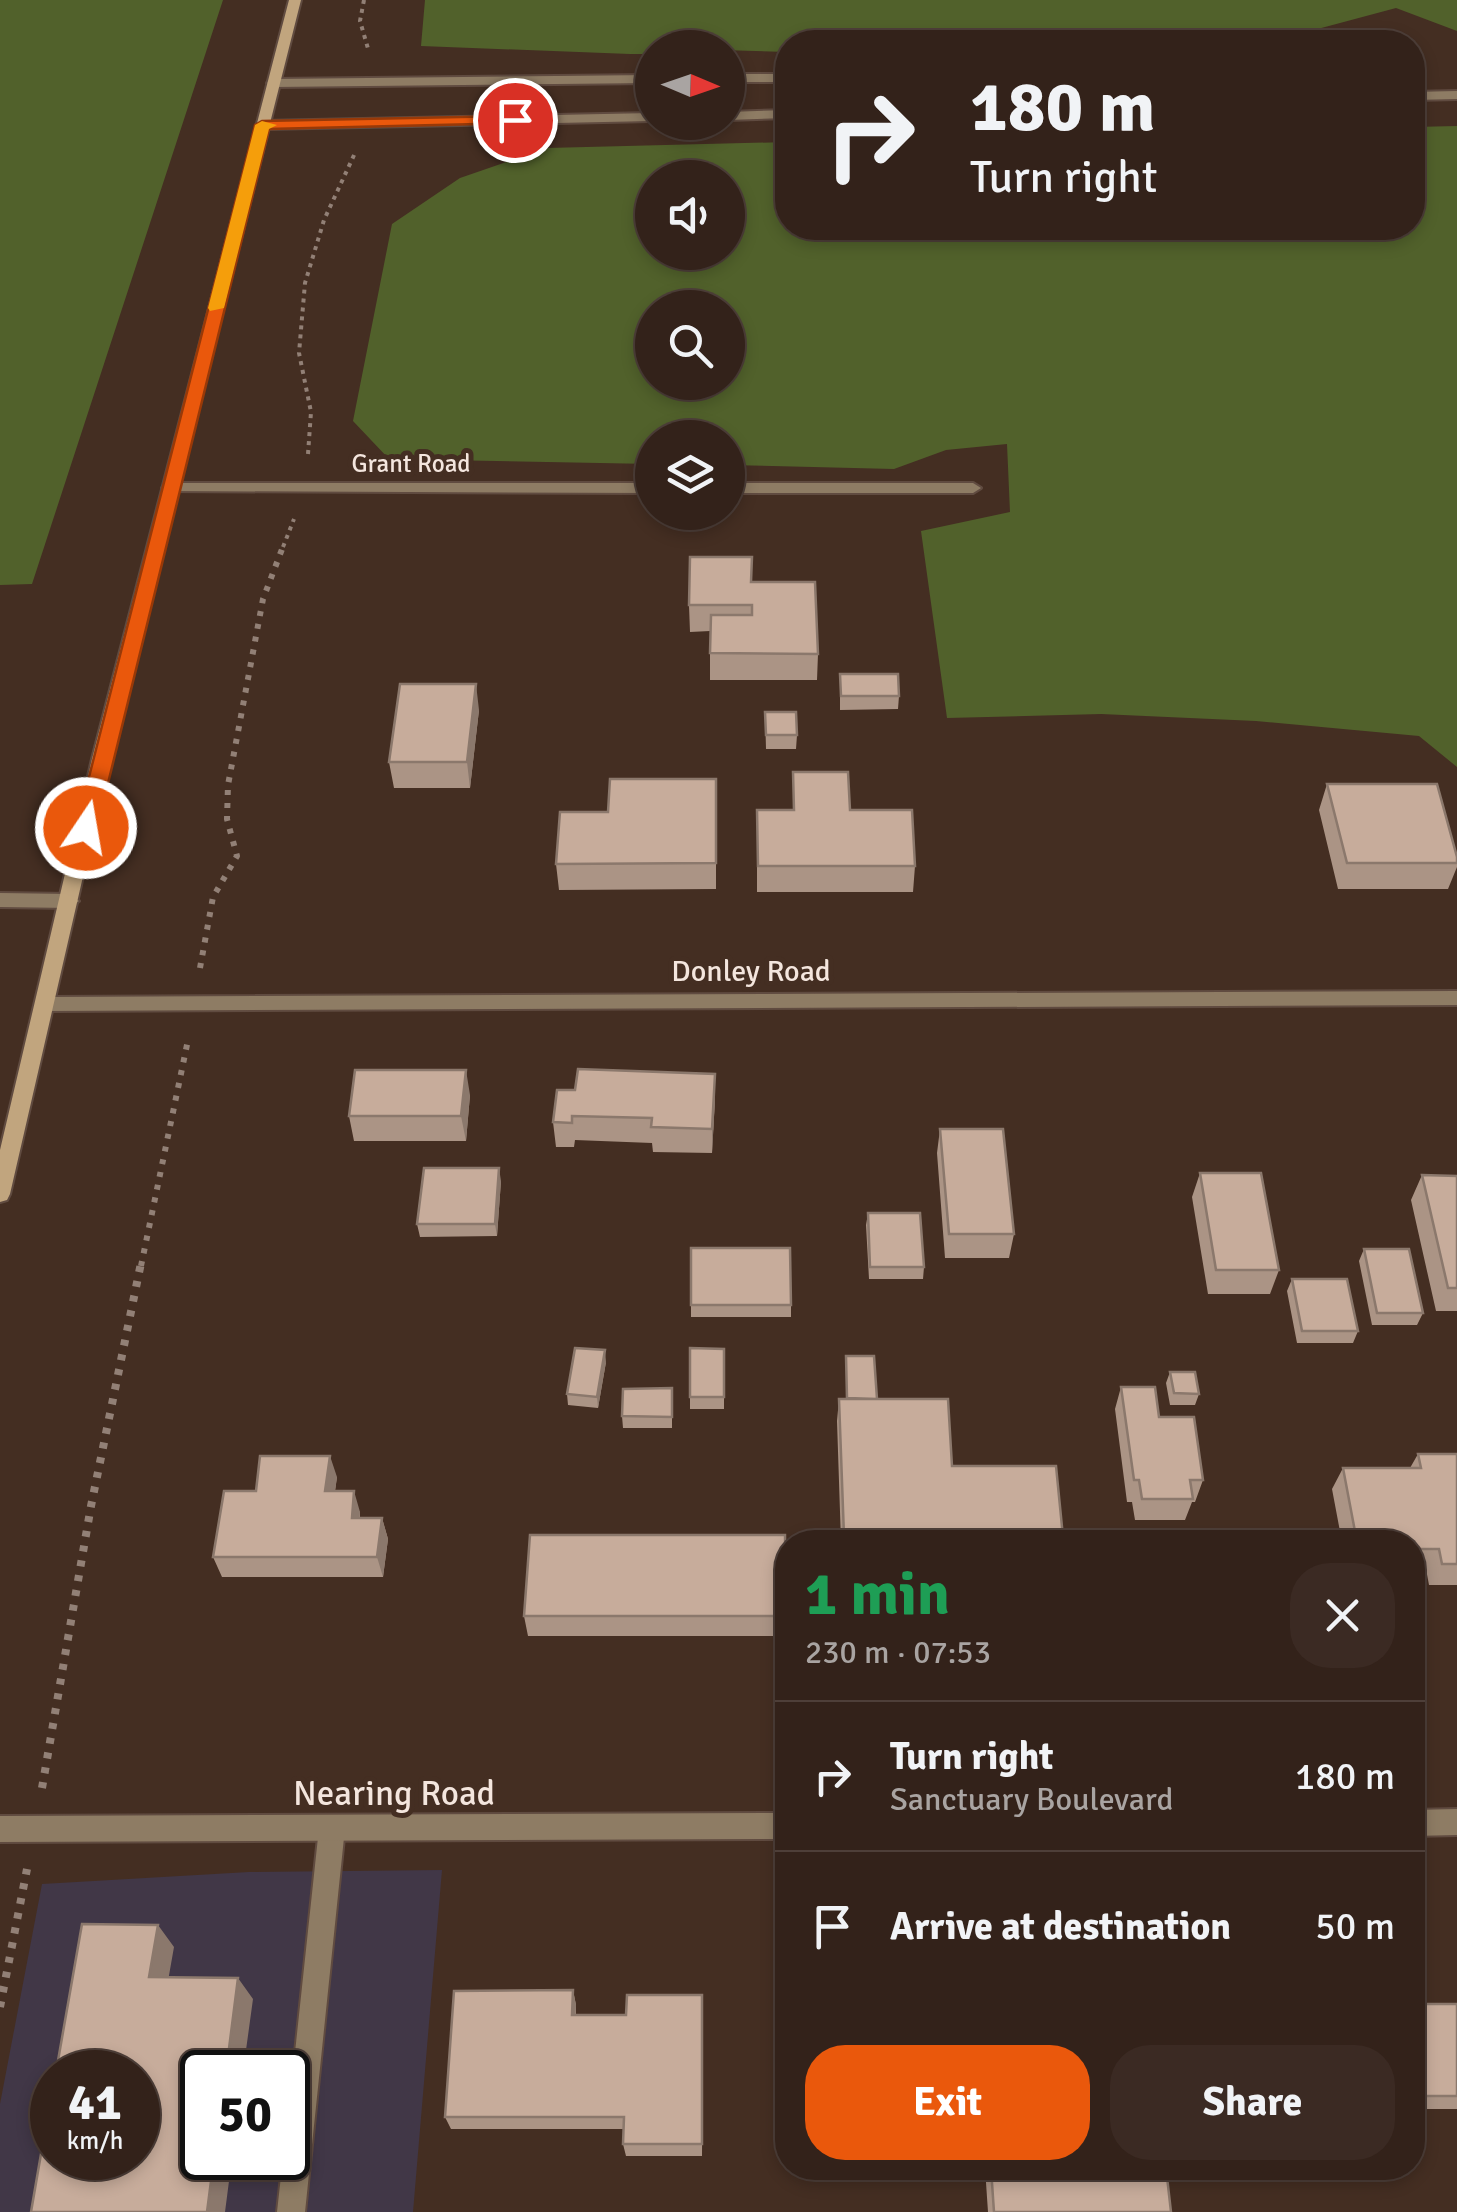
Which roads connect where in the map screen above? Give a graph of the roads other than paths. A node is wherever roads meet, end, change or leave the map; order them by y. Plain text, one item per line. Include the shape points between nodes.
1 (294, 0) edge
2 (745, 78) edge
3 (775, 78) edge
4 (635, 79) edge
5 (274, 84) junction
6 (1457, 95) edge
7 (1425, 96) edge
8 (775, 114) edge
9 (745, 115) edge
10 (635, 117) edge
11 (262, 125) junction
12 (170, 488) junction
13 (635, 488) edge
14 (745, 488) edge
15 (973, 488) dead end
16 (0, 900) edge
17 (70, 900) junction
18 (1457, 998) edge
19 (46, 1004) junction
20 (0, 1194) edge
21 (1425, 1822) edge
22 (1457, 1822) edge
23 (775, 1826) edge
24 (332, 1828) junction
25 (0, 1829) edge
26 (291, 2212) edge

1 - 5 main road
2 - 3 street
4 - 5 street
5 - 11 main road
6 - 7 street
8 - 9 street
10 - 11 street
11 - 12 main road
12 - 13 street, Grant Road
12 - 17 main road
14 - 15 street
16 - 17 street
17 - 19 main road
18 - 19 street, Donley Road
19 - 20 main road
21 - 22 street
23 - 24 street, Nearing Road
24 - 25 street, Nearing Road
24 - 26 street

